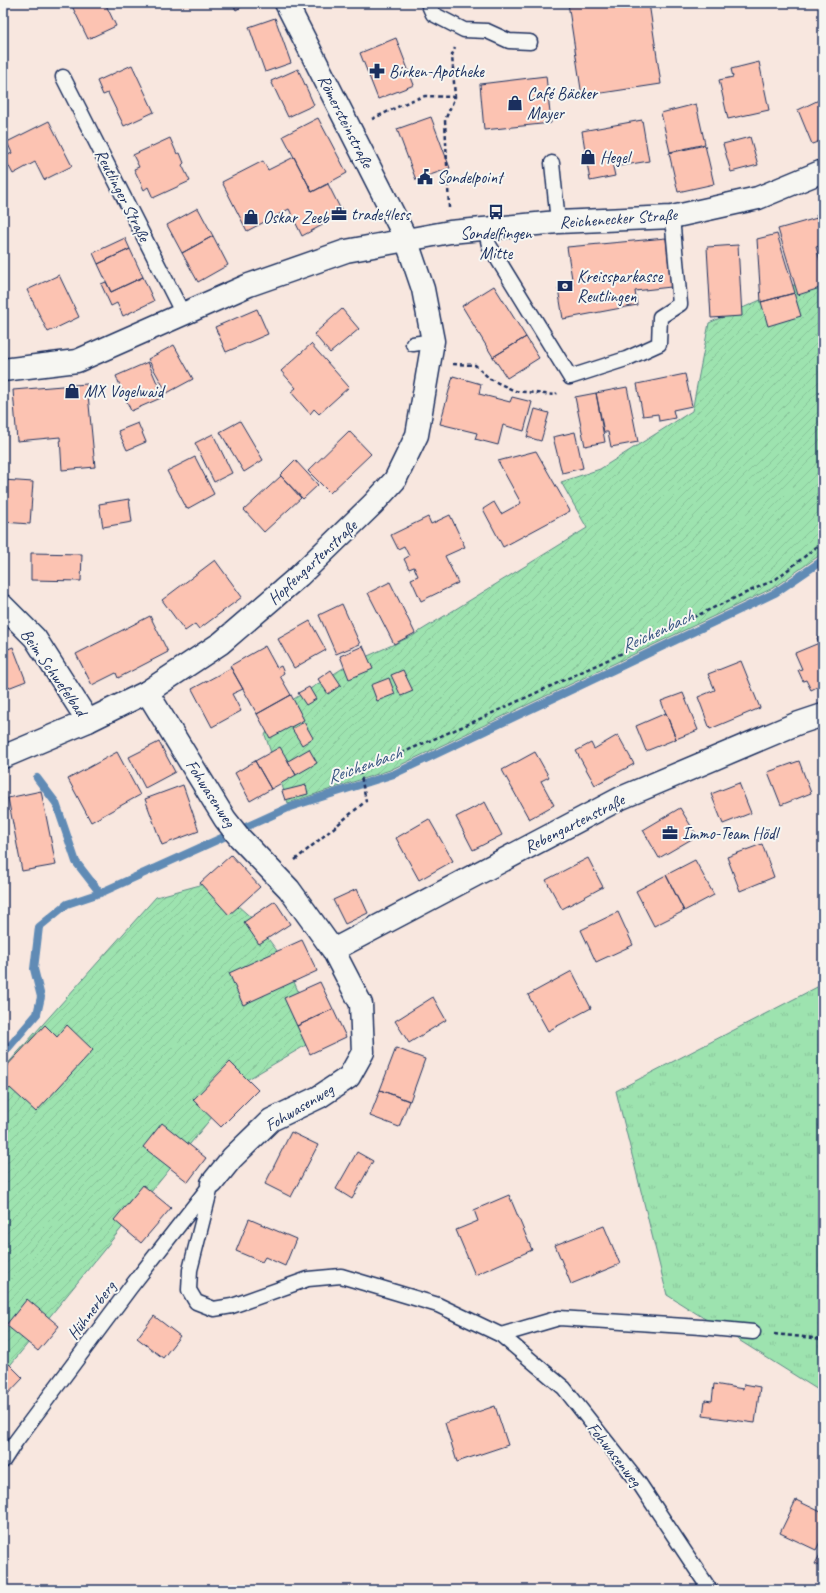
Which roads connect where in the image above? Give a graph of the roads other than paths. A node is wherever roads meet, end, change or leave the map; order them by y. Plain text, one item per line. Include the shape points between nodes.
1 (286, 3) edge
2 (428, 3) edge
3 (530, 42) dead end
4 (63, 77) dead end
5 (552, 163) dead end
6 (823, 171) edge
7 (672, 217) junction
8 (558, 222) junction
9 (485, 228) junction
10 (406, 238) junction
11 (183, 314) junction
12 (3, 370) edge
13 (3, 606) edge
14 (148, 692) junction
15 (823, 715) edge
16 (88, 721) junction
17 (3, 757) edge
18 (333, 950) junction
19 (212, 1183) junction
20 (753, 1332) road end
21 (501, 1334) junction
22 (3, 1462) edge
23 (710, 1590) edge

1 - 10 street, Römersteinstraße
2 - 3 lane via 433,14 464,30 487,31 509,41
4 - 11 lane, Reutlinger Straße
5 - 8 lane
6 - 7 street, Reichenecker Straße via 758,198
7 - 8 street, Reichenecker Straße
7 - 9 lane via 680,304 660,317 659,344 626,359 570,377 489,246
8 - 9 street, Reichenecker Straße
9 - 10 street, Reichenecker Straße
10 - 11 street via 346,251 249,285
10 - 14 street, Hopfengartenstraße via 423,289 423,342 429,364 417,435 395,480 299,576 227,638
11 - 12 street via 77,361
13 - 16 street, Beim Schwefelbad via 35,638
14 - 16 street, Hopfengartenstraße
14 - 18 street, Fohwasenweg via 225,819 289,889
15 - 18 street, Rebengartenstraße via 621,798
16 - 17 street, Hopfengartenstraße
18 - 19 street, Fohwasenweg via 362,1004 363,1052 348,1077 319,1096 271,1120 232,1158
19 - 21 lane, Fohwasenweg via 190,1270 189,1290 196,1302 214,1309 232,1306 308,1279 340,1276 438,1305
19 - 22 lane, Hühnerberg via 125,1294
20 - 21 lane via 559,1318
21 - 23 lane, Fohwasenweg via 564,1388 639,1483

